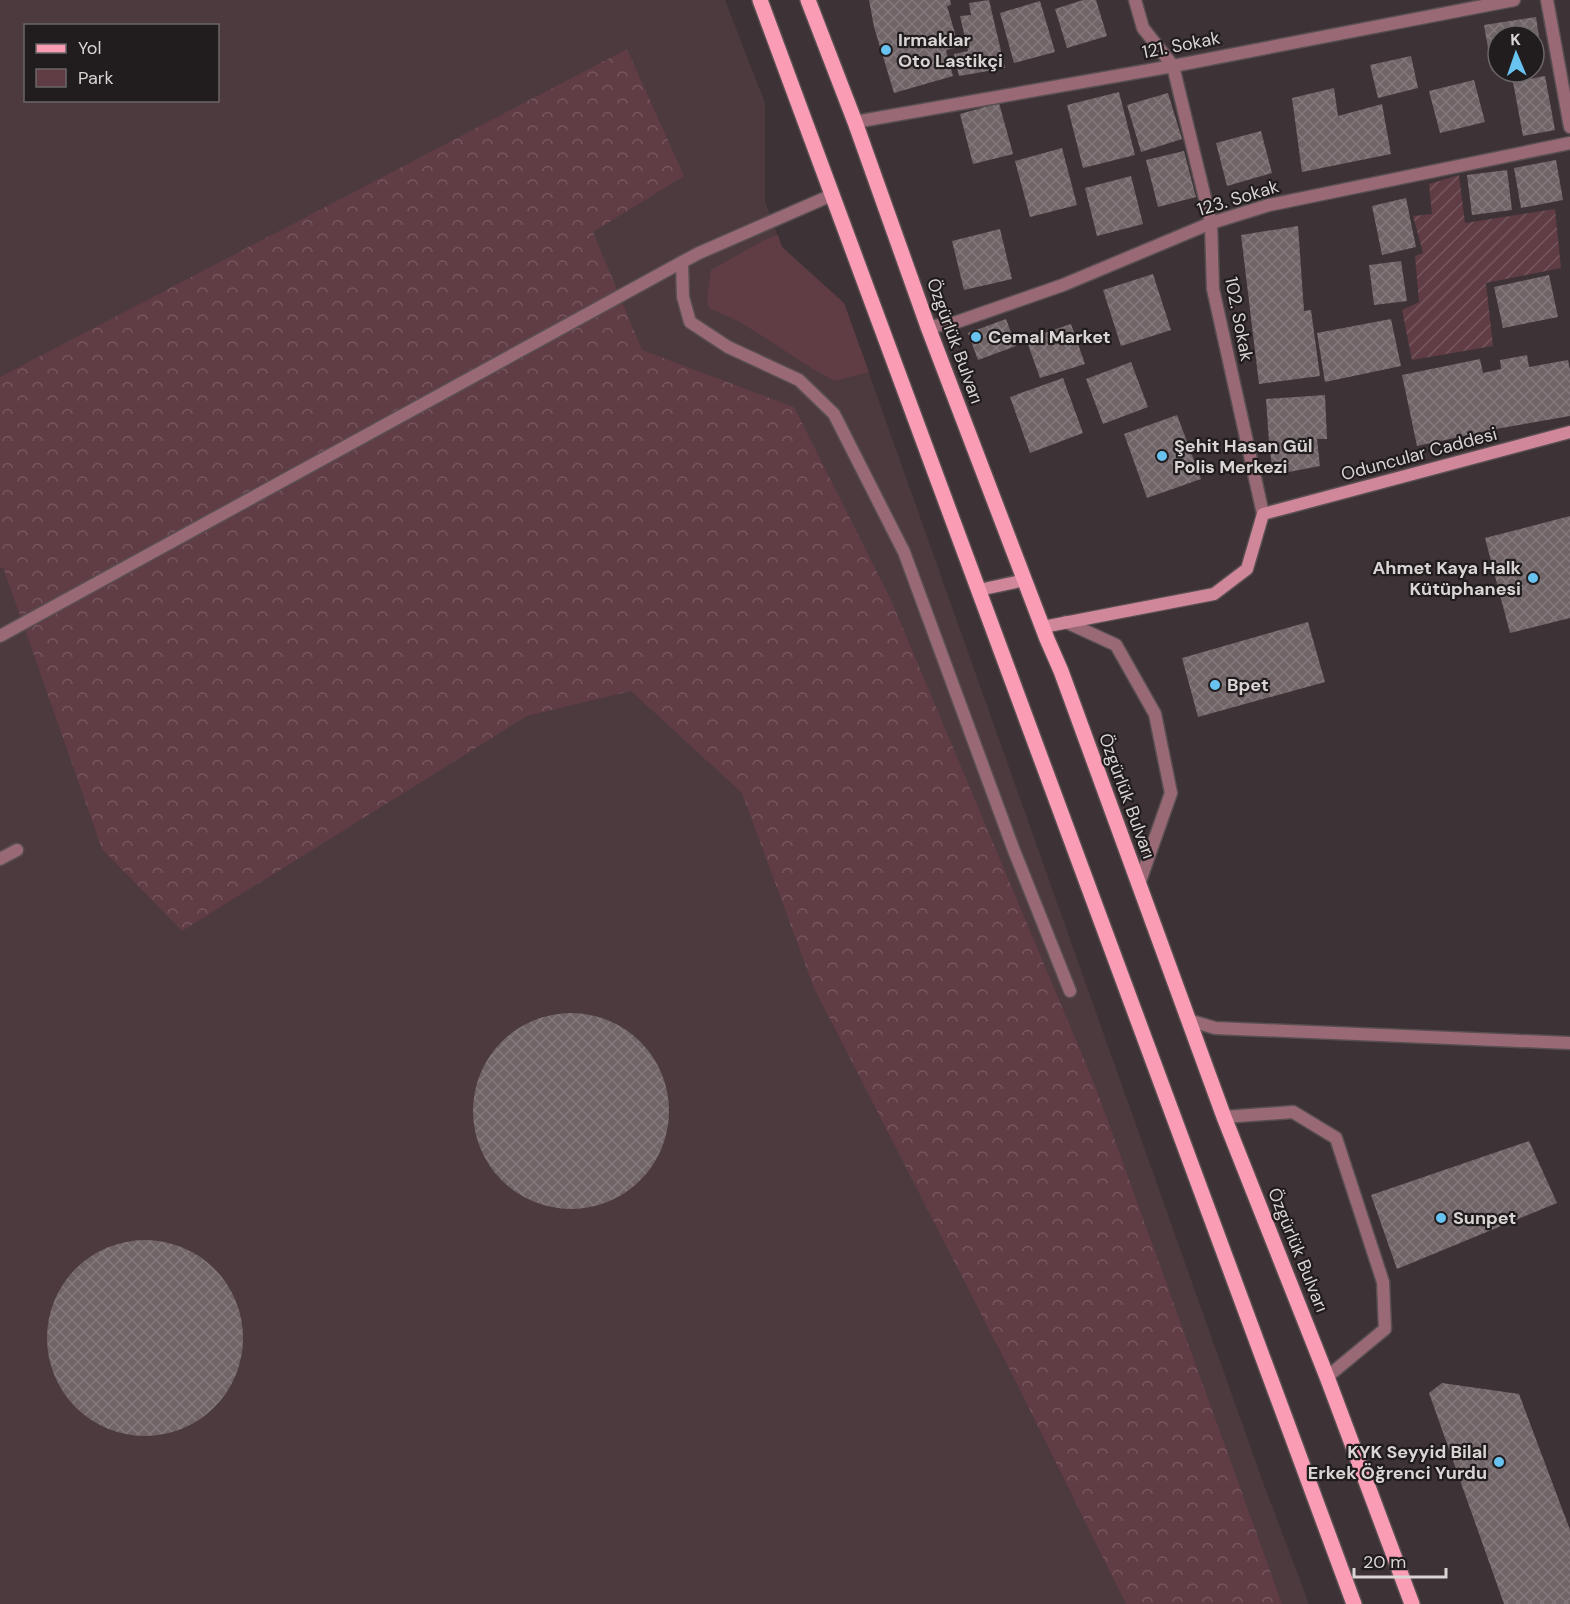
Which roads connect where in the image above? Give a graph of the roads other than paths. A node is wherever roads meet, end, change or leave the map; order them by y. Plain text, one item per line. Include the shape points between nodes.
1 (760, 0) edge
2 (808, 0) edge
3 (1135, 0) edge
4 (1514, 0) edge
5 (1546, 0) edge
6 (1173, 66) junction
7 (855, 122) junction
8 (1570, 128) edge
9 (1570, 143) edge
10 (832, 195) junction
11 (1211, 223) junction
12 (682, 262) junction
13 (928, 327) junction
14 (1570, 432) edge
15 (1263, 514) junction
16 (1025, 580) junction
17 (979, 590) junction
18 (1066, 622) junction
19 (1043, 627) junction
20 (0, 636) edge
21 (17, 850) dead end
22 (0, 859) edge
23 (1139, 884) junction
24 (1070, 991) dead end
25 (1188, 1020) junction
26 (1570, 1044) edge
27 (1224, 1117) junction
28 (1327, 1377) junction
29 (1354, 1604) edge
30 (1412, 1604) edge

1 - 10 main road
2 - 7 main road, Özgürlük Bulvarı
3 - 6 street, 102. Sokak via 1143,28
4 - 6 street, 121. Sokak
5 - 8 street
6 - 7 street, 121. Sokak
6 - 11 street, 102. Sokak
7 - 13 main road, Özgürlük Bulvarı
9 - 11 street, 123. Sokak via 1269,205
10 - 12 street
10 - 17 main road
11 - 13 street, 123. Sokak via 1063,285 954,323
11 - 15 street, 102. Sokak via 1213,289
12 - 20 street
12 - 24 street via 682,297 690,322 728,347 799,380 834,414 904,552
13 - 16 main road, Özgürlük Bulvarı
14 - 15 street, Oduncular Caddesi
15 - 18 street via 1247,569 1214,594
16 - 17 street
16 - 19 main road, Özgürlük Bulvarı
17 - 29 main road
18 - 19 street
18 - 23 street via 1116,645 1155,714 1171,793
19 - 23 main road, Özgürlük Bulvarı
21 - 22 street
23 - 25 main road, Özgürlük Bulvarı
25 - 26 street via 1215,1028
25 - 27 main road, Özgürlük Bulvarı
27 - 28 main road, Özgürlük Bulvarı
27 - 28 street via 1293,1112 1336,1138 1383,1282 1385,1329
28 - 30 main road, Özgürlük Bulvarı

